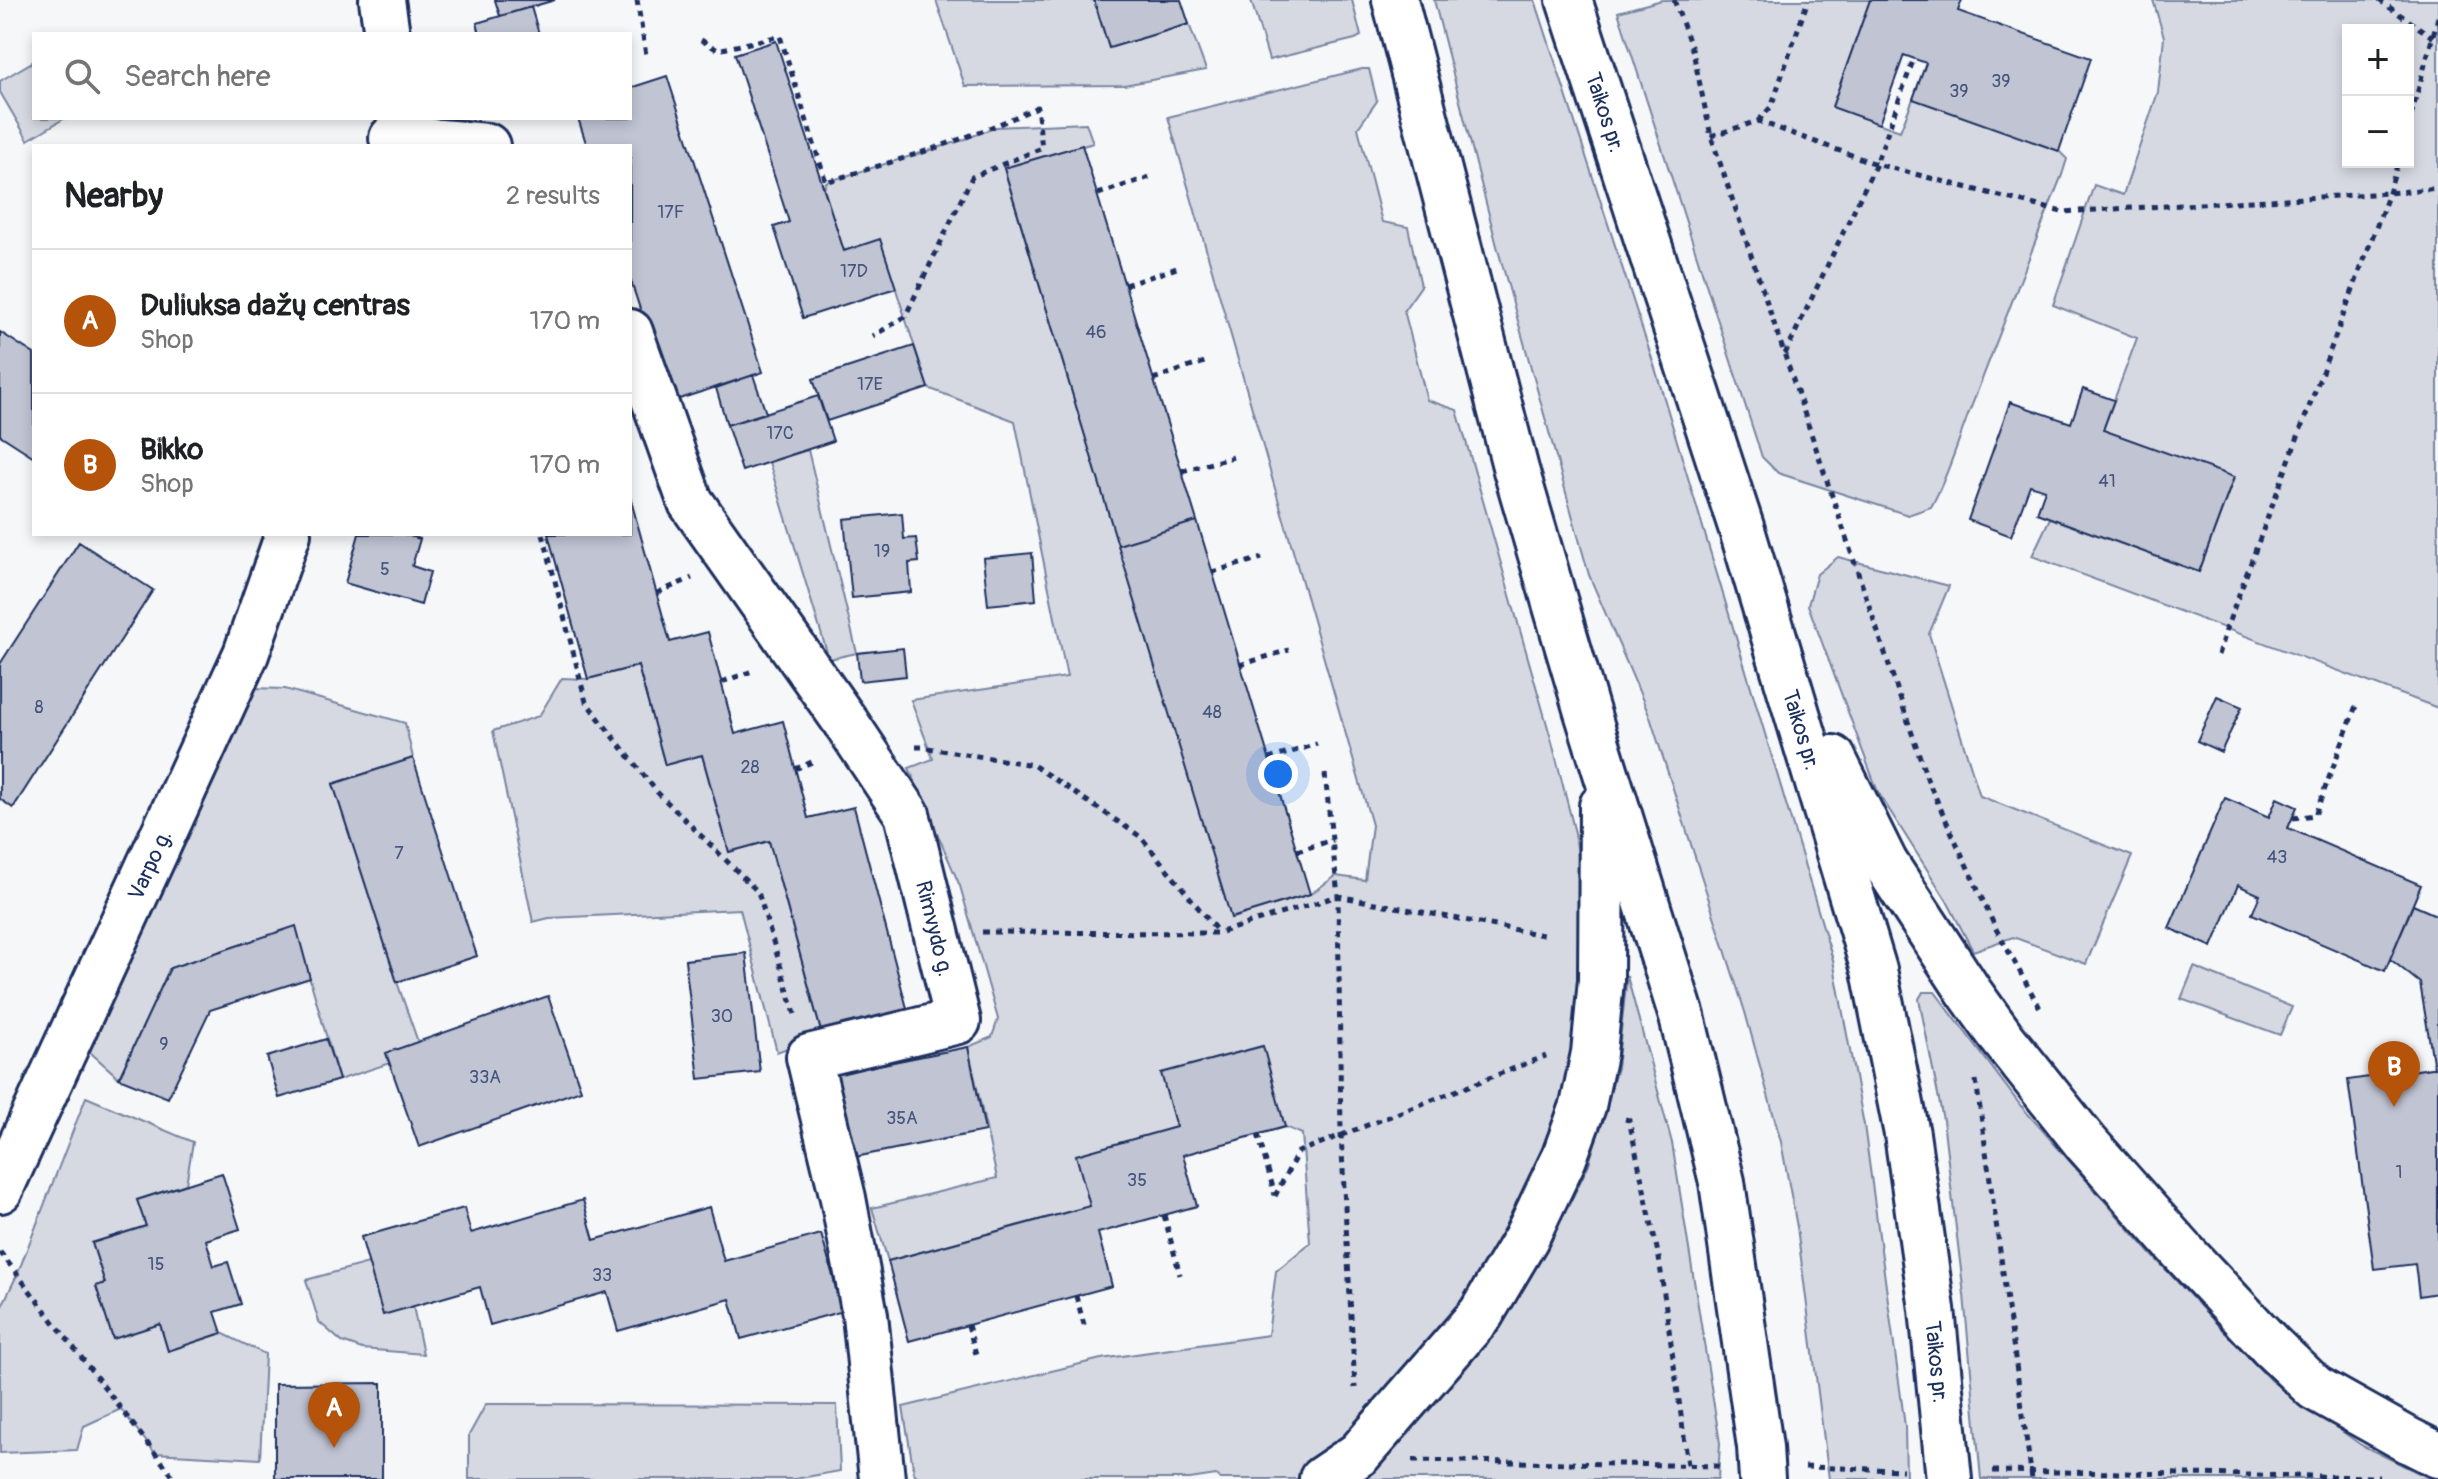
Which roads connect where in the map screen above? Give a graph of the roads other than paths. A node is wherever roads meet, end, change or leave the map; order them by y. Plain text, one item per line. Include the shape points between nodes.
1 (382, 0) edge
2 (1395, 0) edge
3 (1569, 0) edge
4 (387, 32) edge
5 (391, 134) edge
6 (471, 144) edge
7 (632, 338) edge
8 (287, 536) edge
9 (1781, 657) junction
10 (1601, 756) junction
11 (0, 1190) edge
12 (2438, 1455) edge
13 (1762, 1472) edge
14 (1948, 1475) edge
15 (882, 1479) edge
16 (1322, 1479) edge

1 - 4 main road
2 - 10 main road via 1516,470
3 - 9 main road, Taikos pr.
5 - 6 main road
7 - 15 main road, Rimvydo g. via 690,501 907,814 958,1021 809,1057 865,1315
8 - 11 main road, Varpo g. via 246,654
9 - 12 main road via 1885,863 2003,1039 2086,1143 2315,1388
9 - 14 main road, Taikos pr. via 1874,970 1909,1149
10 - 13 main road via 1682,1017 1722,1182
10 - 16 main road via 1601,980 1583,1106 1564,1158 1526,1238 1481,1314 1359,1454

